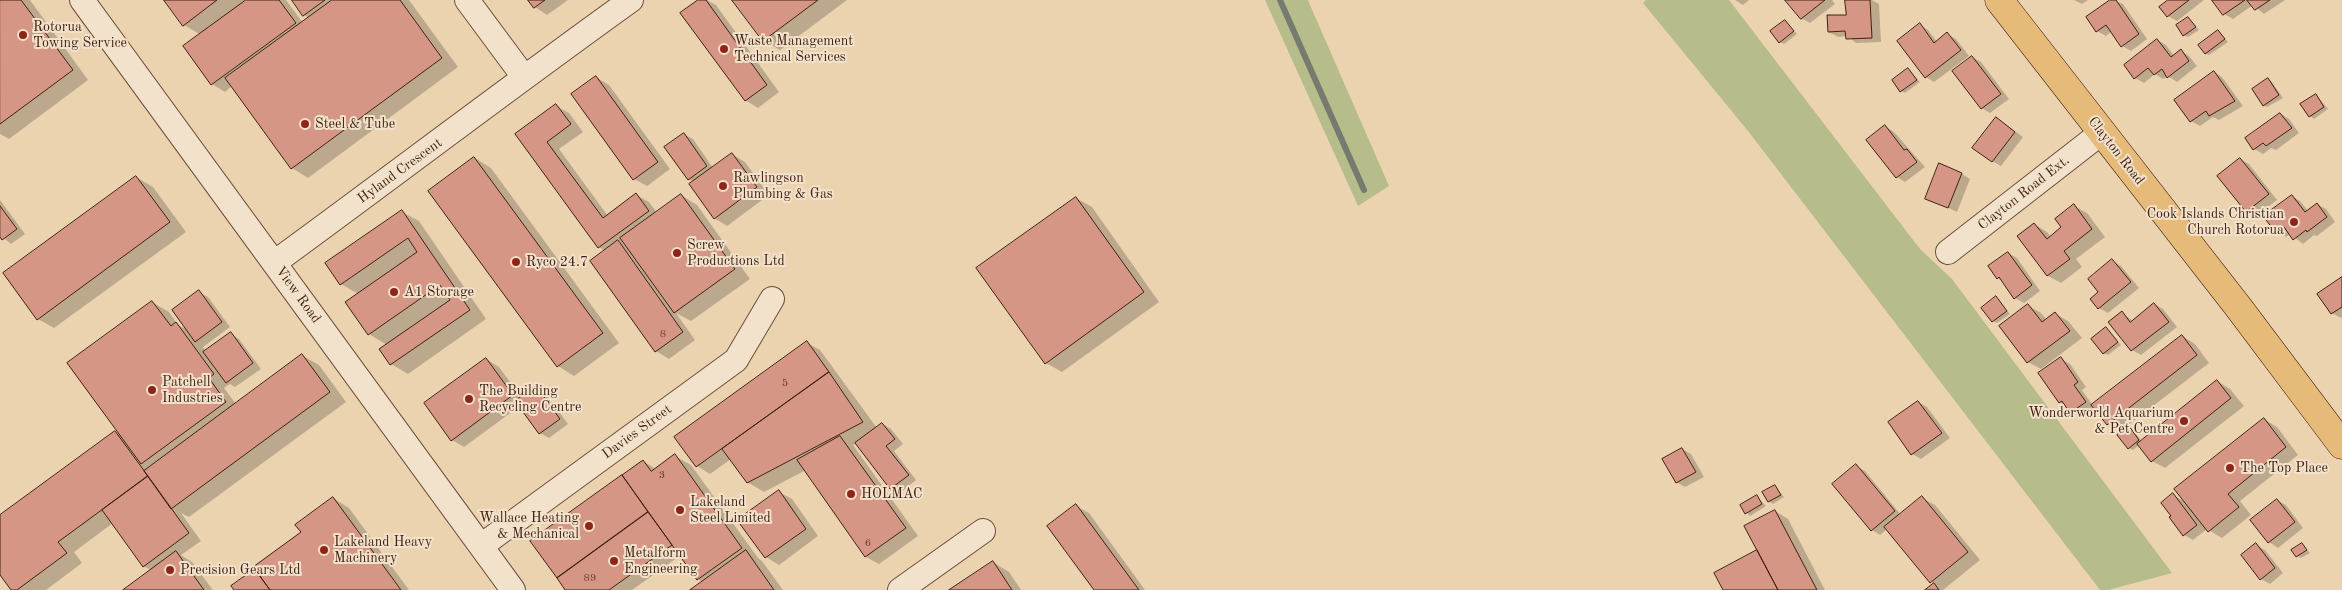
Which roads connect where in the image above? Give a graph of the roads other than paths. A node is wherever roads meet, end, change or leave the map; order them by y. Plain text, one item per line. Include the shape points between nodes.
1 (82, 0) edge
2 (468, 0) edge
3 (631, 0) edge
4 (1999, 0) edge
5 (524, 77) junction
6 (2101, 133) junction
7 (1948, 252) dead end
8 (274, 263) junction
9 (772, 299) dead end
10 (2342, 445) edge
11 (982, 531) dead end
12 (481, 546) junction
13 (513, 590) edge
14 (900, 590) edge

1 - 8 street, View Road
2 - 5 street
3 - 5 street, Hyland Crescent
4 - 6 main road, Clayton Road
5 - 8 street, Hyland Crescent
6 - 7 street, Clayton Road Ext.
6 - 10 main road, Clayton Road
8 - 12 street, View Road
9 - 12 street, Davies Street via 736,360
11 - 14 street
12 - 13 street, View Road

